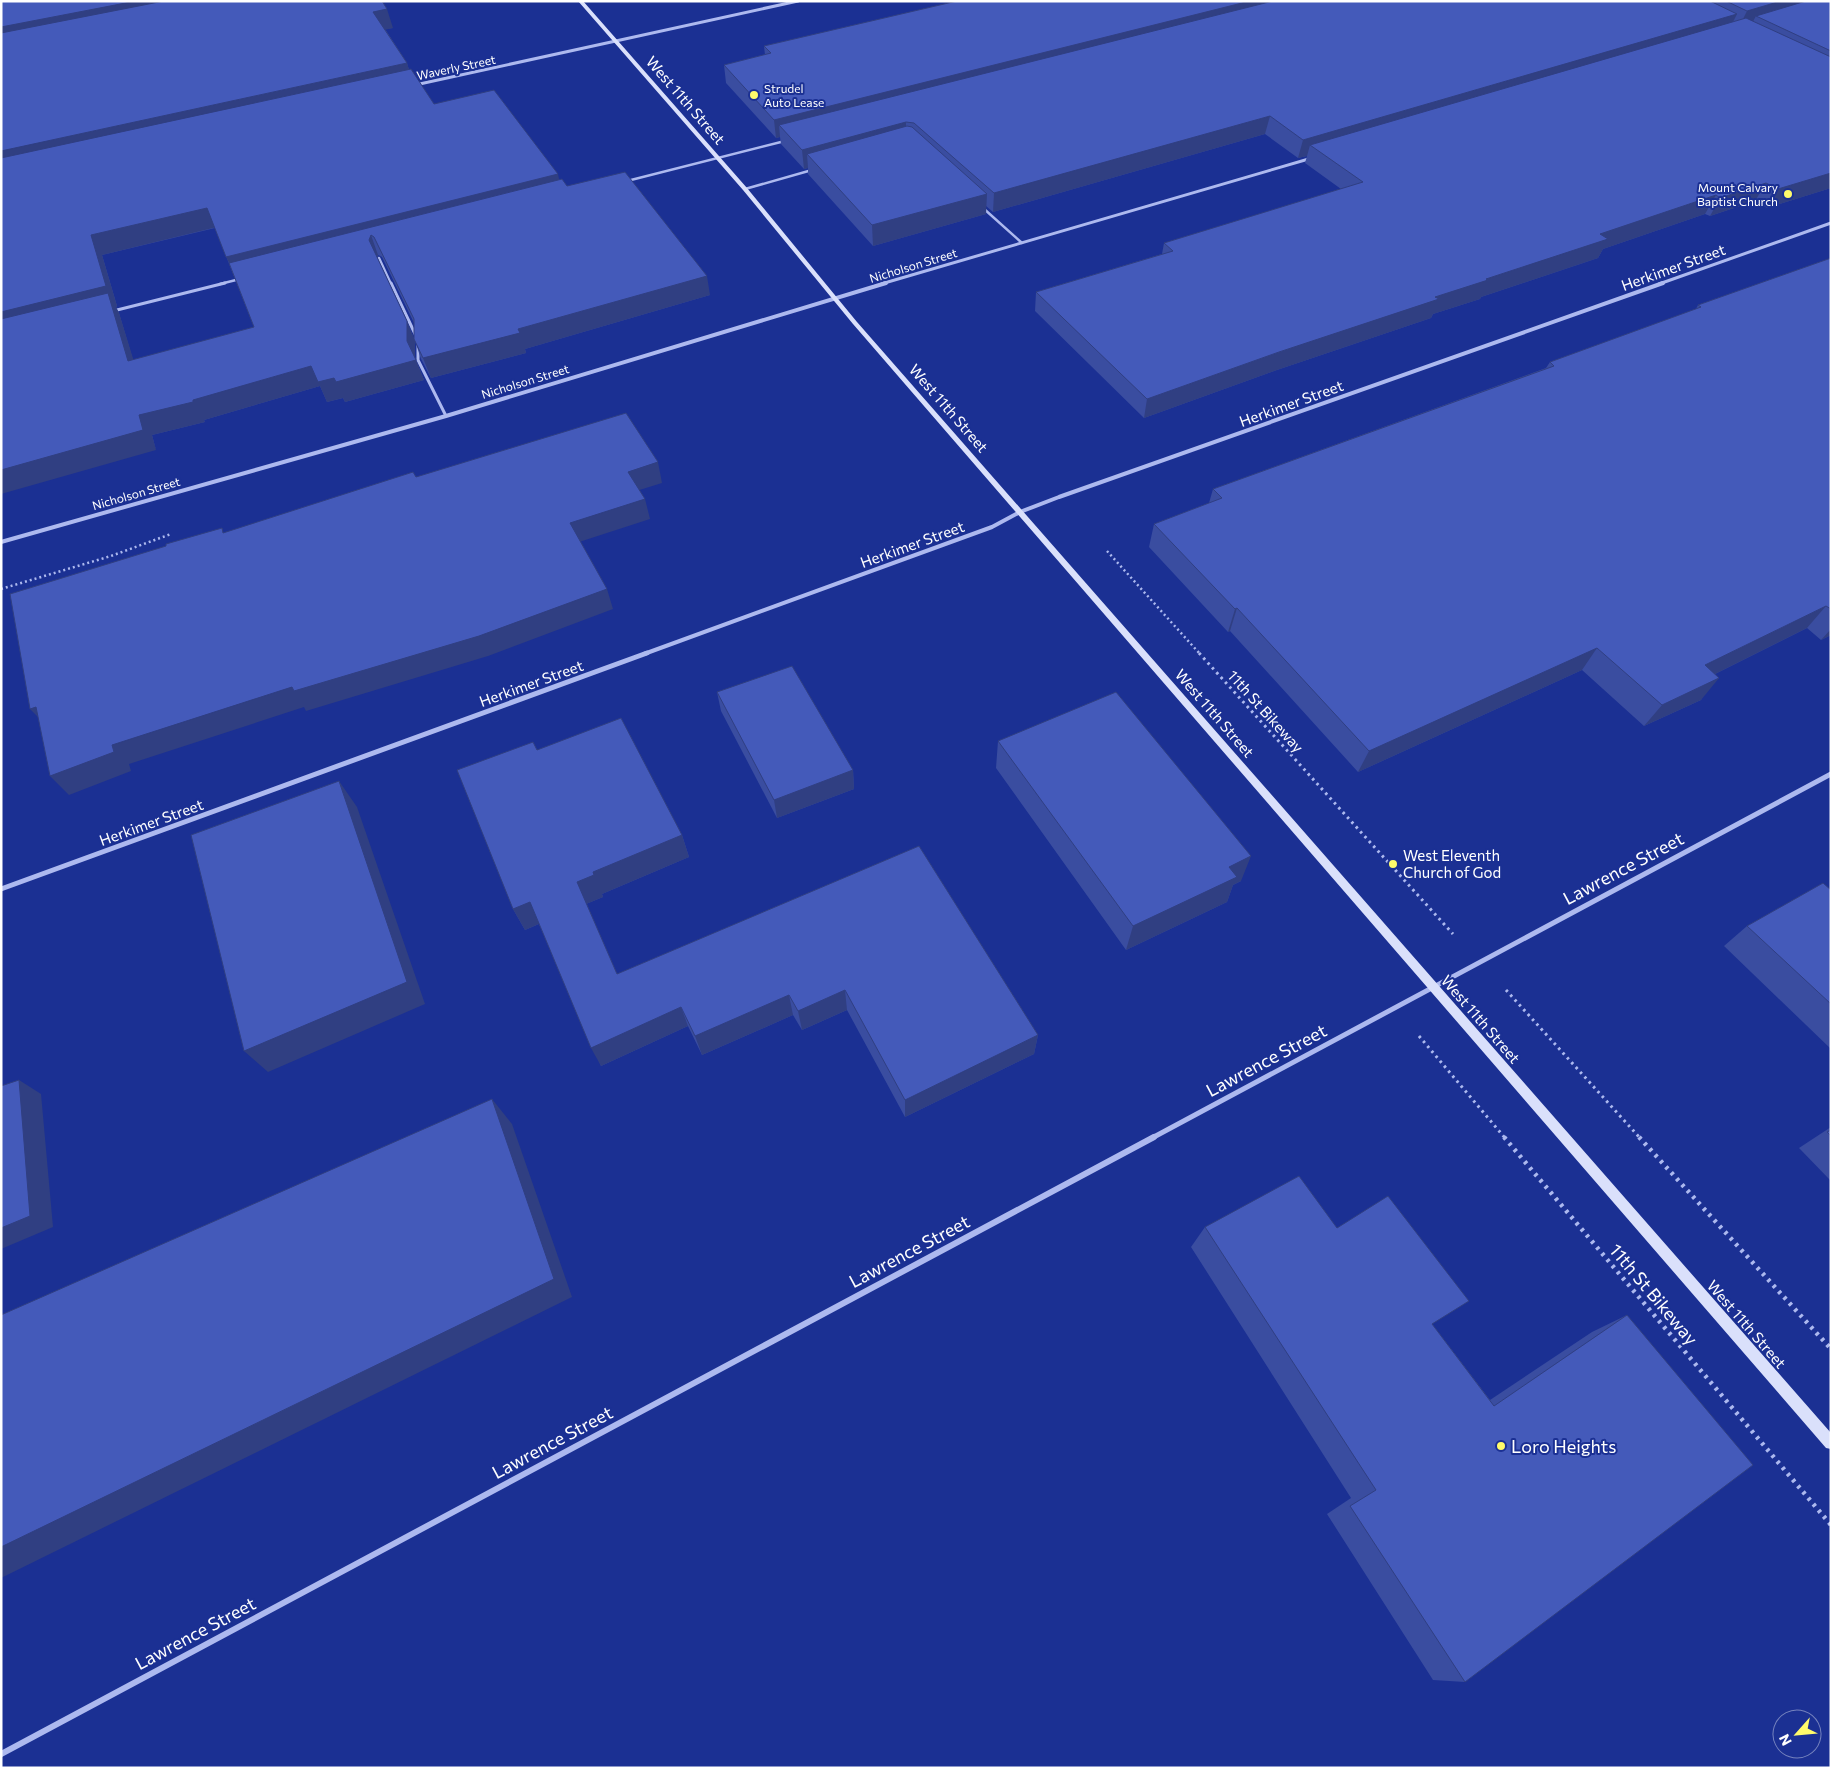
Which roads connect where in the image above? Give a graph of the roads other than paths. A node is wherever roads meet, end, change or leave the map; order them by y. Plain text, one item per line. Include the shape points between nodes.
1 (580, 1) edge
2 (798, 1) edge
3 (615, 41) junction
4 (408, 87) edge
5 (791, 139) edge
6 (1317, 156) edge
7 (717, 158) junction
8 (814, 169) edge
9 (624, 182) edge
10 (744, 188) junction
11 (979, 204) edge
12 (1831, 223) edge
13 (1022, 243) junction
14 (379, 258) edge
15 (241, 278) edge
16 (834, 299) junction
17 (107, 312) edge
18 (446, 416) junction
19 (1020, 512) junction
20 (1, 542) edge
21 (1831, 774) edge
22 (1, 889) edge
23 (1434, 987) junction
24 (1831, 1442) edge
25 (1, 1754) edge

1 - 3 main road, West 11th Street
2 - 3 street, Waverly Street
3 - 4 street, Waverly Street
3 - 7 main road, West 11th Street
5 - 7 lane
6 - 13 street, Nicholson Street
7 - 9 lane
7 - 10 main road, West 11th Street
8 - 10 lane
10 - 16 main road, West 11th Street
11 - 13 lane
12 - 19 street, Herkimer Street
13 - 16 street, Nicholson Street
14 - 18 lane via 418,340 418,360
15 - 17 lane
16 - 18 street, Nicholson Street
16 - 19 main road, West 11th Street
18 - 20 street, Nicholson Street
19 - 22 street, Herkimer Street via 992,527
19 - 23 main road, West 11th Street
21 - 23 street, Lawrence Street
23 - 24 main road, West 11th Street
23 - 25 street, Lawrence Street

